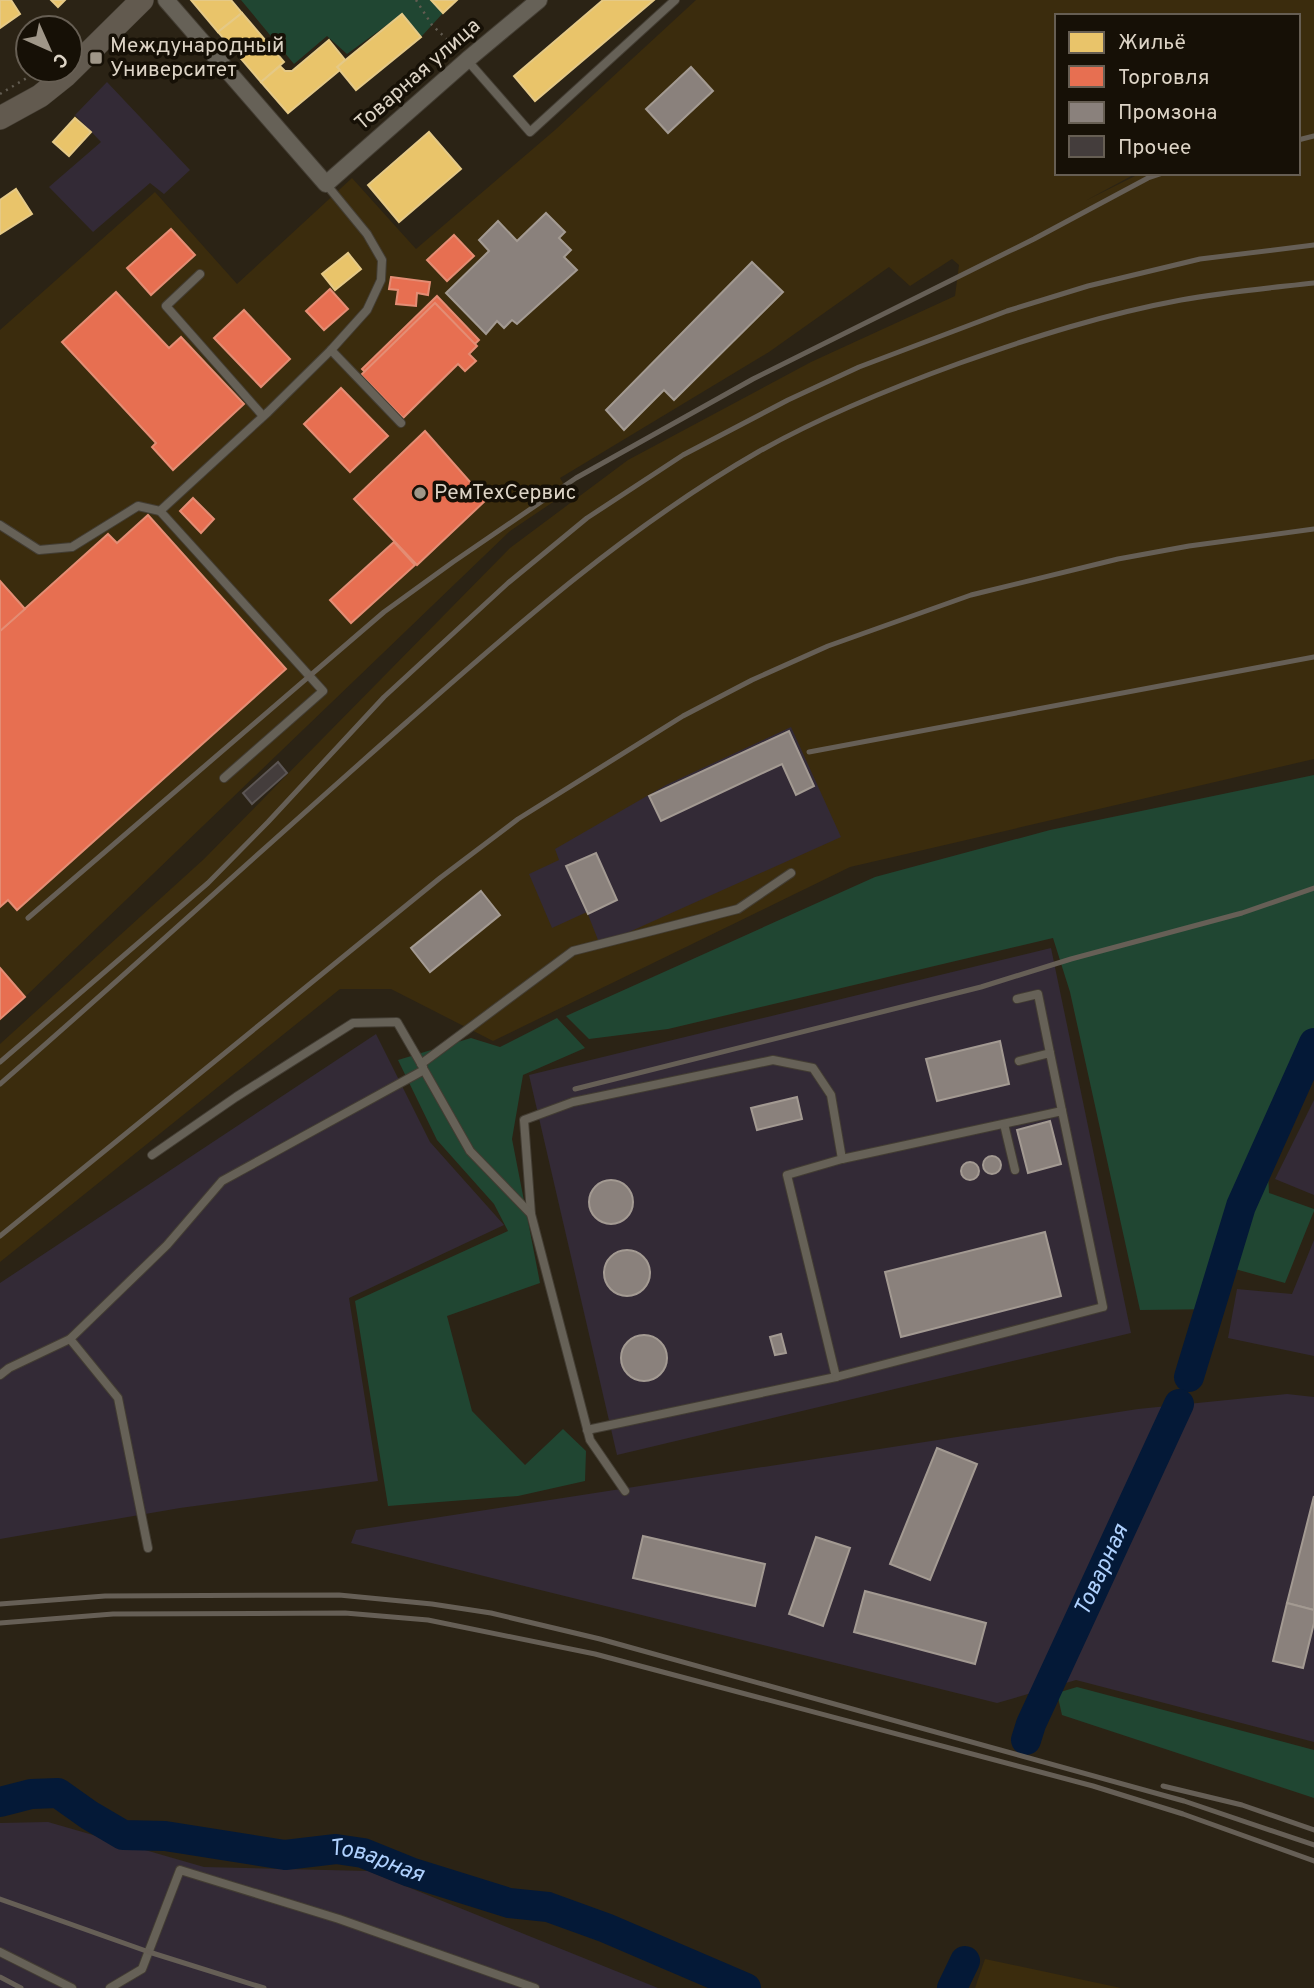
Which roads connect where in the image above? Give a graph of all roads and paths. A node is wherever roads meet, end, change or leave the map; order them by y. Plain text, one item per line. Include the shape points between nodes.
1 (142, 0) edge
2 (166, 0) edge
3 (416, 0) edge
4 (539, 0) edge
5 (675, 0) edge
6 (465, 58) junction
7 (17, 84) edge
8 (0, 94) edge
9 (0, 118) edge
10 (326, 184) junction
11 (200, 274) dead end
12 (331, 350) junction
13 (263, 416) junction
14 (401, 423) dead end
15 (160, 511) junction
16 (0, 525) edge
17 (225, 778) dead end
18 (791, 873) dead end
19 (1017, 999) dead end
20 (1050, 1053) junction
21 (1019, 1061) dead end
22 (423, 1067) junction
23 (1062, 1111) junction
24 (1004, 1124) junction
25 (152, 1155) dead end
26 (842, 1159) junction
27 (1015, 1170) dead end
28 (531, 1214) junction
29 (70, 1339) junction
30 (0, 1375) edge
31 (836, 1377) junction
32 (587, 1430) junction
33 (625, 1491) dead end
34 (148, 1548) dead end
35 (0, 1952) edge
36 (72, 1988) edge
37 (110, 1988) edge
38 (535, 1988) edge

1 - 9 main road via 57,83
2 - 10 street
3 - 6 path via 432,25
4 - 6 street, Товарная улица
5 - 6 lane via 530,132
6 - 10 street, Товарная улица
7 - 8 path
10 - 12 lane via 382,260 381,281 367,310
11 - 13 lane via 166,306
12 - 13 lane
12 - 14 lane
13 - 15 lane
15 - 16 lane via 138,506 72,547 40,550
15 - 17 lane via 323,691
18 - 22 lane via 738,909 573,951
19 - 20 lane via 1038,994
20 - 21 lane
20 - 23 lane
22 - 25 lane via 397,1022 353,1023
22 - 28 lane via 470,1151
22 - 29 lane via 222,1181 167,1245
23 - 24 lane
23 - 31 lane via 1103,1307
24 - 26 lane
24 - 27 lane
26 - 28 lane via 831,1095 813,1068 773,1060 573,1102 524,1120
26 - 31 lane via 786,1175
28 - 32 lane
29 - 30 lane
29 - 34 lane via 118,1398
31 - 32 lane
32 - 33 lane
35 - 36 lane
37 - 38 lane via 142,1969 180,1870 339,1919

